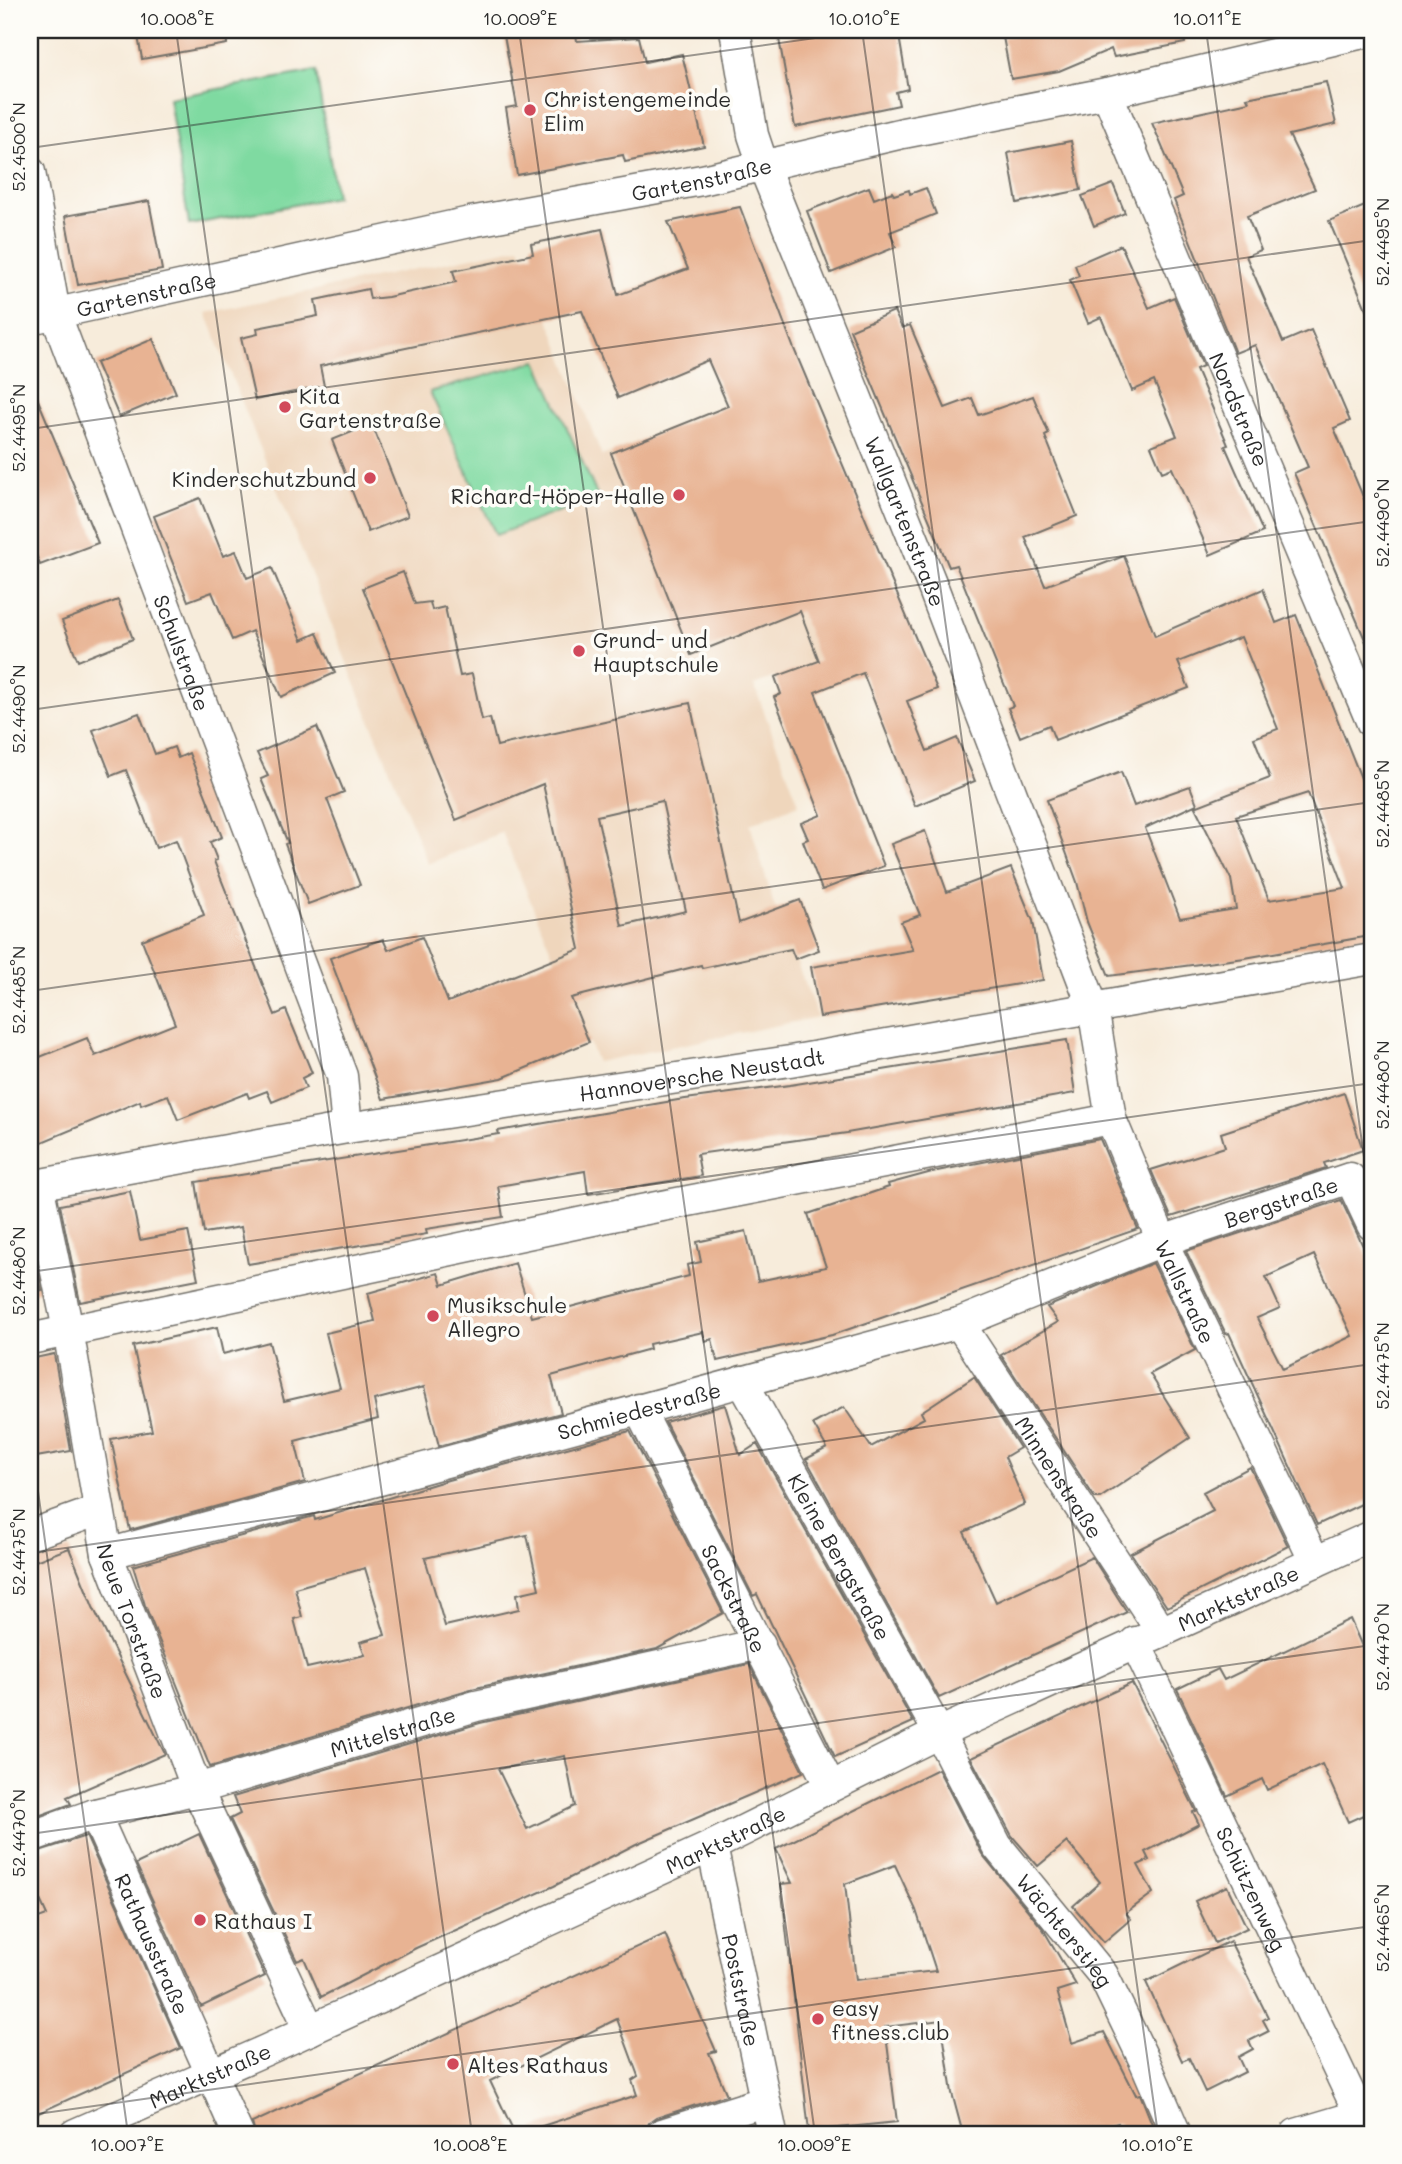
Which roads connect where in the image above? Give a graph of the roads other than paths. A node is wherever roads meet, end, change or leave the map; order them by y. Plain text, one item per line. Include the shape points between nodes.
1 (735, 30) edge
2 (1356, 33) edge
3 (1107, 93) junction
4 (763, 165) junction
5 (30, 172) edge
6 (42, 316) edge
7 (1372, 723) edge
8 (1372, 959) edge
9 (1093, 1007) junction
10 (1111, 1119) junction
11 (347, 1128) junction
12 (34, 1185) edge
13 (1372, 1225) edge
14 (1163, 1241) junction
15 (959, 1322) junction
16 (68, 1330) junction
17 (30, 1339) edge
18 (742, 1381) junction
19 (639, 1409) junction
20 (99, 1510) junction
21 (30, 1535) edge
22 (1372, 1536) edge
23 (107, 1553) junction
24 (1315, 1562) junction
25 (1148, 1636) junction
26 (760, 1644) junction
27 (939, 1733) junction
28 (830, 1786) junction
29 (197, 1789) junction
30 (94, 1814) junction
31 (30, 1837) edge
32 (712, 1846) junction
33 (310, 2030) junction
34 (210, 2075) junction
35 (763, 2102) junction
36 (1364, 2125) edge
37 (75, 2134) edge
38 (238, 2134) edge
39 (662, 2134) edge
40 (772, 2134) edge
41 (1176, 2134) edge
42 (1296, 2134) edge

1 - 4 street, Wallgartenstraße via 753,135
2 - 3 street, Gartenstraße
3 - 4 street, Gartenstraße
3 - 7 street, Nordstraße
4 - 6 street, Gartenstraße via 470,222
4 - 9 street, Wallgartenstraße via 929,577
5 - 6 street, Schulstraße
6 - 11 street, Schulstraße via 342,1076
8 - 9 street, Hannoversche Neustadt
9 - 10 street, Wallstraße
9 - 11 street, Hannoversche Neustadt via 790,1061
10 - 14 street, Wallstraße
10 - 16 street via 631,1212
11 - 12 street, Hannoversche Neustadt
12 - 16 street, Neue Torstraße
13 - 14 street, Bergstraße via 1350,1178
14 - 15 street, Schmiedestraße
14 - 24 street, Wallstraße
15 - 18 street, Schmiedestraße
15 - 25 street, Minnenstraße
16 - 17 street
16 - 20 street, Neue Torstraße
18 - 19 street, Schmiedestraße
18 - 27 street, Kleine Bergstraße
19 - 23 street, Schmiedestraße
19 - 26 street, Sackstraße
20 - 21 street
20 - 23 street, Neue Torstraße
22 - 24 street, Marktstraße
23 - 29 street, Neue Torstraße
24 - 25 street, Marktstraße
25 - 27 street, Marktstraße
25 - 36 street, Schützenweg
26 - 28 street, Sackstraße
26 - 29 street, Mittelstraße via 476,1706
27 - 28 street, Marktstraße
27 - 41 street, Wächterstieg via 997,1846 1103,1975
28 - 32 street, Marktstraße
29 - 30 street, Mittelstraße
29 - 33 street, Neue Torstraße
30 - 31 street, Mittelstraße
30 - 34 street, Rathausstraße
32 - 33 street, Marktstraße
32 - 35 street, Poststraße
33 - 34 street, Marktstraße
34 - 37 street, Marktstraße
34 - 38 street, Rathausstraße
35 - 39 street
35 - 40 street, Poststraße
36 - 42 street

